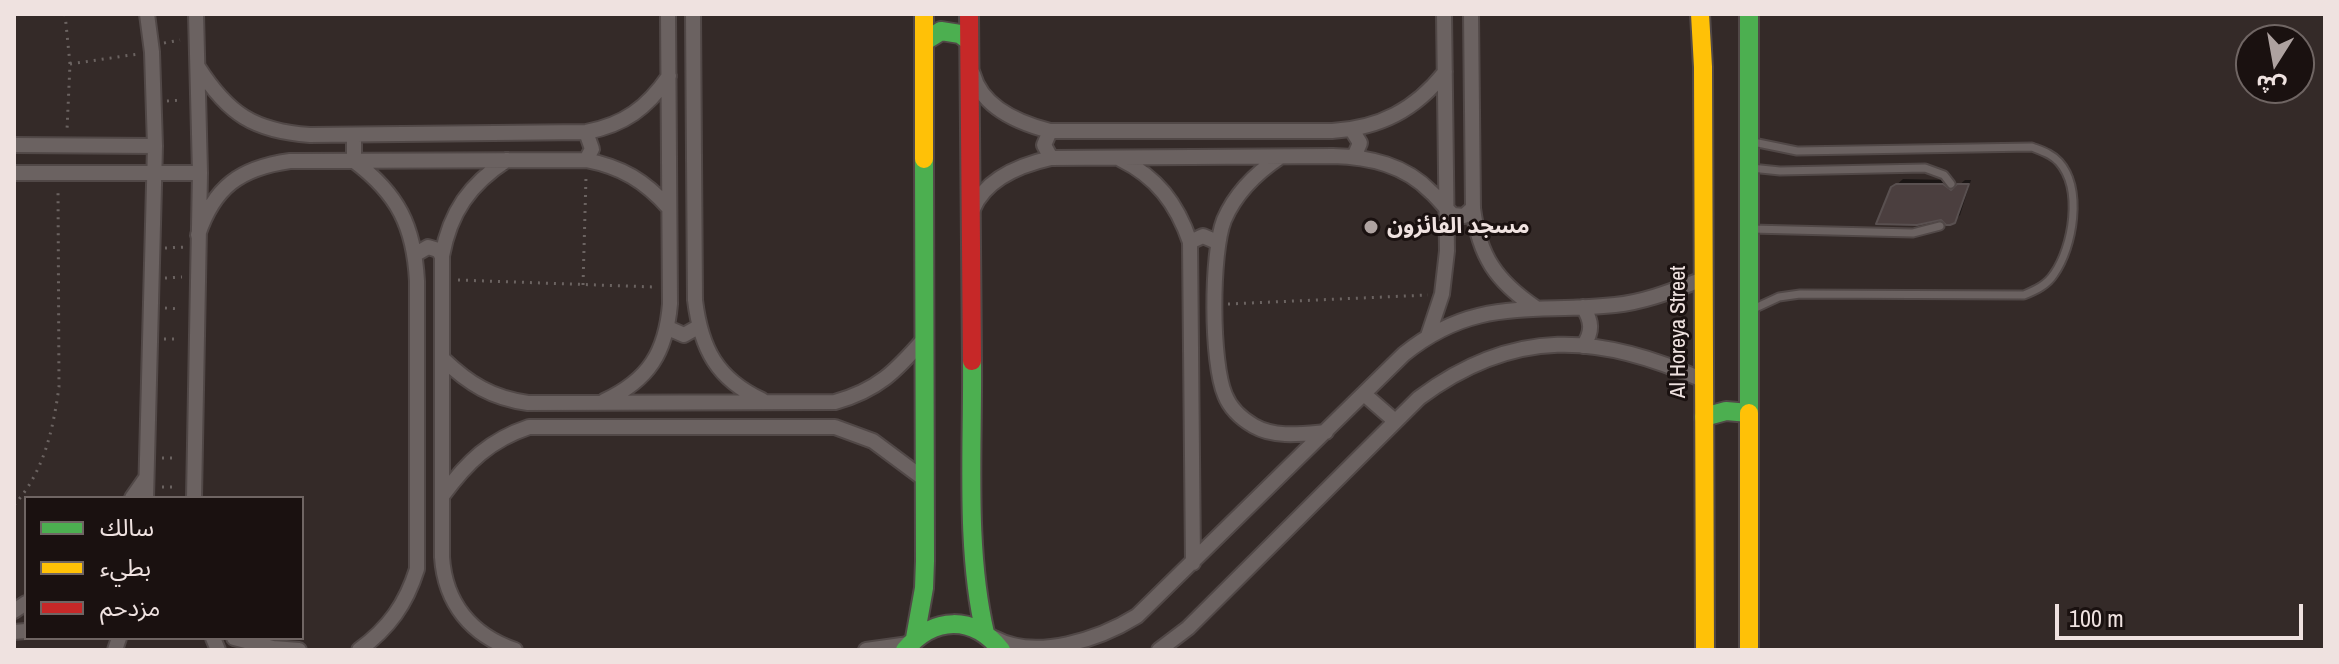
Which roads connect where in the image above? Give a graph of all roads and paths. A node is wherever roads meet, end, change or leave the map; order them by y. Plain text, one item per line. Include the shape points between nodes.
1 (65, 14) edge
2 (147, 14) edge
3 (196, 14) edge
4 (668, 14) edge
5 (693, 14) edge
6 (924, 14) edge
7 (969, 14) edge
8 (1444, 14) edge
9 (1471, 14) edge
10 (1700, 14) edge
11 (1749, 14) edge
12 (196, 37) junction
13 (968, 40) junction
14 (925, 41) junction
15 (1444, 42) junction
16 (1471, 43) junction
17 (152, 49) junction
18 (70, 64) junction
19 (970, 64) junction
20 (198, 67) junction
21 (1445, 72) junction
22 (669, 76) junction
23 (199, 99) junction
24 (154, 102) junction
25 (1352, 130) junction
26 (1050, 131) junction
27 (586, 132) junction
28 (354, 135) junction
29 (1748, 140) junction
30 (14, 145) edge
31 (66, 145) junction
32 (155, 146) junction
33 (1117, 157) junction
34 (1280, 157) junction
35 (1354, 157) junction
36 (1051, 158) junction
37 (507, 160) junction
38 (586, 160) junction
39 (354, 161) junction
40 (1748, 168) junction
41 (14, 173) edge
42 (58, 173) junction
43 (154, 173) junction
44 (200, 173) junction
45 (1951, 184) dead end
46 (669, 208) junction
47 (1473, 208) junction
48 (1447, 209) junction
49 (972, 214) junction
50 (1940, 226) dead end
51 (1749, 229) junction
52 (198, 241) junction
53 (1190, 242) junction
54 (1217, 242) junction
55 (152, 248) junction
56 (416, 254) junction
57 (442, 256) junction
58 (197, 277) junction
59 (151, 278) junction
60 (442, 279) junction
61 (1703, 279) junction
62 (583, 285) junction
63 (670, 288) junction
64 (1442, 294) junction
65 (1216, 304) junction
66 (1583, 307) junction
67 (150, 308) junction
68 (1536, 308) junction
69 (197, 309) junction
70 (1749, 311) junction
71 (698, 327) junction
72 (668, 328) junction
73 (1428, 336) junction
74 (150, 339) junction
75 (196, 339) junction
76 (924, 339) junction
77 (1583, 346) junction
78 (443, 359) junction
79 (1703, 380) junction
80 (1364, 394) junction
81 (600, 402) junction
82 (766, 402) junction
83 (835, 402) junction
84 (528, 403) junction
85 (1749, 413) junction
86 (1704, 417) junction
87 (1395, 421) junction
88 (529, 427) junction
89 (835, 427) junction
90 (1326, 432) junction
91 (147, 458) junction
92 (194, 458) junction
93 (924, 479) junction
94 (146, 487) edge
95 (194, 493) edge
96 (442, 495) junction
97 (14, 505) edge
98 (1193, 563) junction
99 (417, 569) junction
100 (443, 571) junction
101 (986, 633) junction
102 (242, 640) edge
103 (910, 644) edge
104 (1064, 647) edge
105 (277, 649) edge
106 (299, 650) edge
107 (359, 650) edge
108 (515, 650) edge
109 (866, 650) edge
110 (1001, 650) edge
111 (1159, 650) edge
112 (1705, 650) edge
113 (1749, 650) edge

1 - 18 path
2 - 17 street
3 - 12 street
4 - 22 street
5 - 71 street
6 - 14 street
7 - 13 street
8 - 15 street
9 - 16 street
10 - 61 street, Al Horeya Street
11 - 29 street
12 - 17 path
12 - 20 street
13 - 14 street via 951,30
13 - 19 street
14 - 76 street
15 - 16 street via 1461,36
15 - 21 street
16 - 47 street
17 - 18 path
17 - 24 street
18 - 31 path
19 - 26 street via 976,85 990,102 1008,116
19 - 49 street
20 - 23 street
20 - 28 street via 226,105 265,129
21 - 25 street via 1405,111
21 - 48 street
22 - 27 street via 643,109 625,121
22 - 46 street
23 - 24 path
23 - 44 street
24 - 32 street
25 - 26 street
25 - 35 street via 1360,143
26 - 36 street via 1044,145
27 - 28 street
27 - 38 street via 592,149
28 - 39 street
29 - 40 street
29 - 70 lane via 1806,151 2032,147 2059,162 2067,175 2073,210 2070,234 2053,276 2024,295 1810,294 1779,297
30 - 31 street
31 - 32 street
32 - 43 street
33 - 34 street
33 - 36 street
33 - 53 street via 1164,191
34 - 35 street
34 - 54 street via 1233,202
35 - 48 street via 1415,178
36 - 49 street via 993,183 978,198
37 - 38 street
37 - 39 street
37 - 57 street via 469,190 446,232
38 - 46 street via 633,175
38 - 62 path
39 - 52 street via 290,161 241,175 206,211
39 - 56 street via 388,191
40 - 45 lane via 1925,168
40 - 51 street
41 - 42 street
42 - 43 street
42 - 97 path via 57,403 46,453
43 - 44 street
43 - 55 street
44 - 52 street
46 - 63 street
47 - 48 street via 1460,217
47 - 68 street via 1476,233 1498,277
48 - 64 street
49 - 101 street via 974,558
50 - 51 lane via 1913,233
51 - 70 street
52 - 55 path
52 - 58 street
53 - 54 street via 1203,236
53 - 98 street
54 - 65 street
55 - 59 street
56 - 57 street via 428,247
56 - 99 street
57 - 60 street
58 - 59 path
58 - 69 street
59 - 67 street
60 - 62 path
60 - 78 street
61 - 66 street via 1645,300
61 - 79 street, Al Horeya Street
62 - 63 path
63 - 72 street
64 - 65 path
64 - 73 street
65 - 90 street via 1219,377 1238,414 1275,434
66 - 68 street
66 - 77 street via 1591,331
67 - 69 path
67 - 74 street
68 - 73 street via 1480,314
69 - 75 street
70 - 85 street
71 - 72 street via 684,335
71 - 82 street via 716,365 747,393
72 - 81 street via 662,348 637,382
73 - 80 street
74 - 75 path
74 - 91 street
75 - 92 street
76 - 83 street via 876,387
76 - 93 street
77 - 79 street via 1645,356
77 - 87 street via 1516,349 1481,360 1448,376
78 - 84 street via 477,388
78 - 96 street
79 - 86 street, Al Horeya Street
80 - 87 street
80 - 90 street
81 - 82 street
81 - 84 street
82 - 83 street
83 - 89 street via 845,414
84 - 88 street via 524,418
85 - 86 street via 1726,411
85 - 113 street
86 - 112 street, Al Horeya Street
87 - 111 street via 1188,628
88 - 89 street
88 - 96 street via 473,457
89 - 93 street via 873,441
90 - 98 street
91 - 92 path
91 - 94 street
92 - 95 street
93 - 103 street via 924,588
94 - 95 path
96 - 100 street
98 - 104 street via 1137,616
99 - 100 street via 429,576
99 - 107 street via 402,607
100 - 108 street via 460,614 496,644
101 - 103 street via 949,623 925,630
101 - 104 street via 1002,642
101 - 110 street
102 - 105 street
103 - 109 street
105 - 106 street

